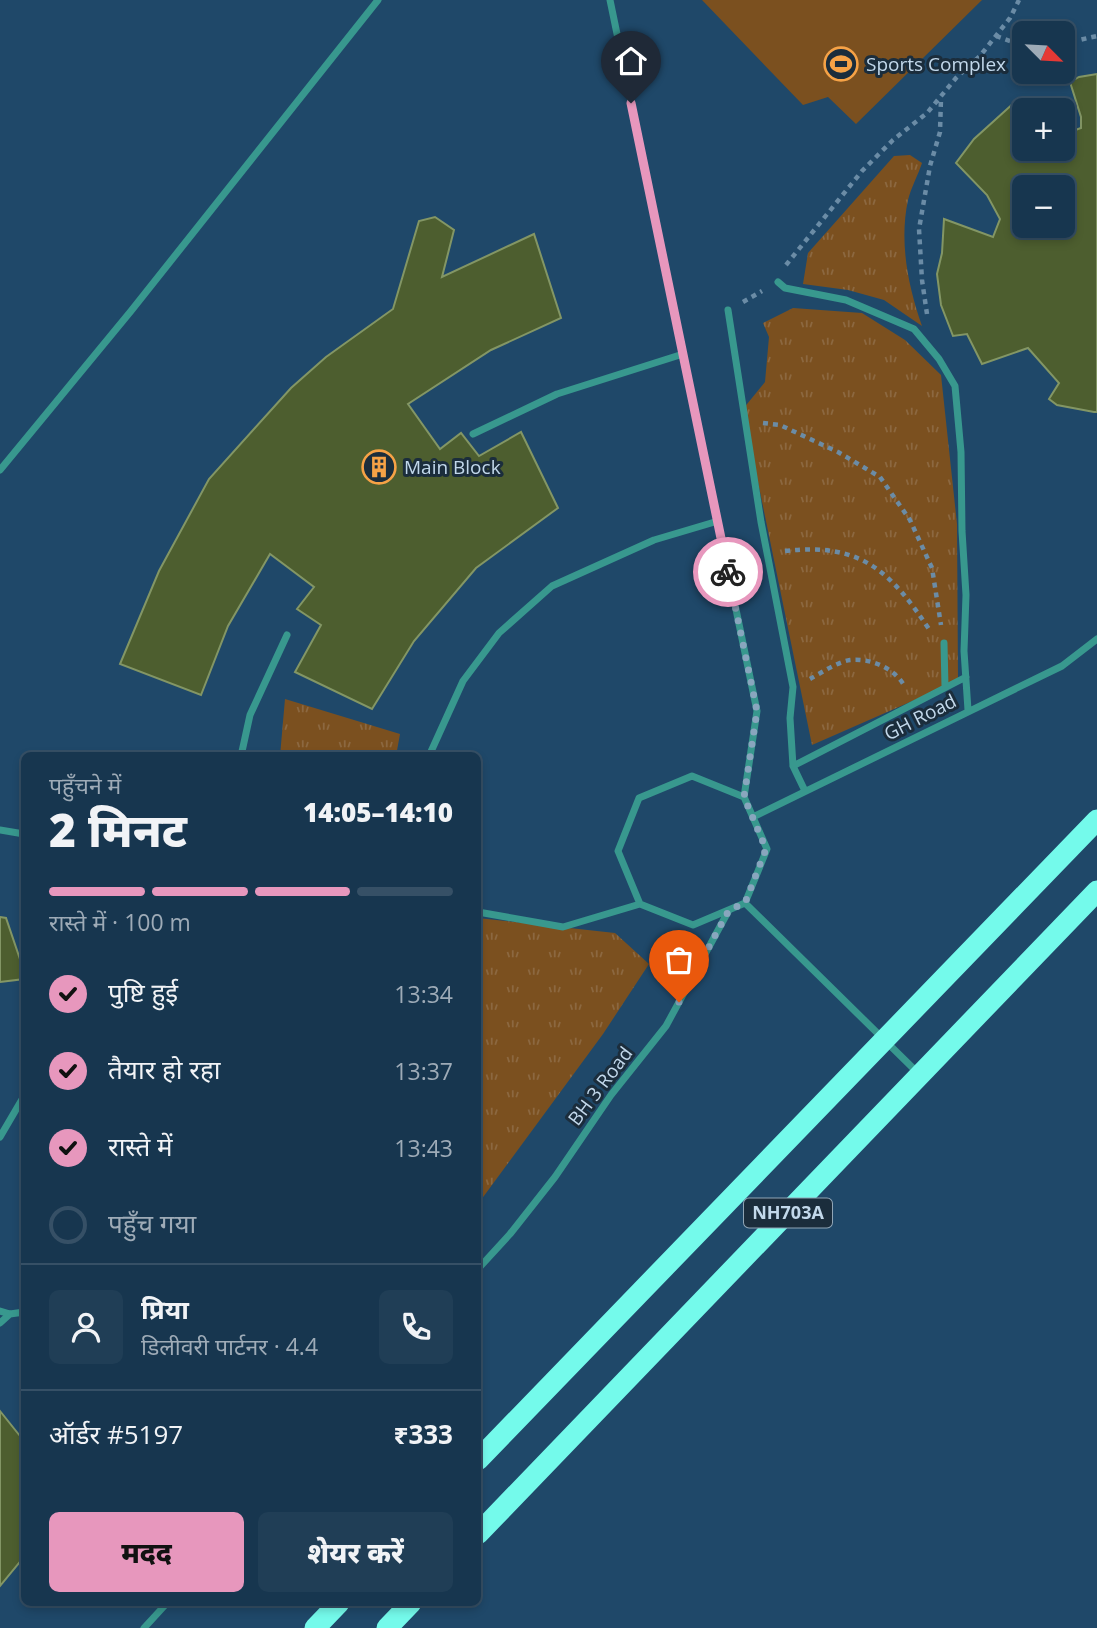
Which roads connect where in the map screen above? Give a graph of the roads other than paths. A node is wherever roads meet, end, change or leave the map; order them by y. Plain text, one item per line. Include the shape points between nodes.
1 (378, 0) edge
2 (610, 0) edge
3 (778, 282) road end
4 (728, 310) road end
5 (683, 354) junction
6 (473, 434) dead end
7 (0, 470) edge
8 (718, 521) junction
9 (287, 635) dead end
10 (1097, 639) edge
11 (944, 643) road end
12 (966, 677) junction
13 (945, 687) junction
14 (968, 710) junction
15 (242, 752) edge
16 (431, 752) edge
17 (793, 766) junction
18 (806, 791) junction
19 (744, 797) junction
20 (753, 817) junction
21 (1097, 820) edge
22 (0, 830) edge
23 (21, 834) edge
24 (1097, 891) edge
25 (745, 903) junction
26 (640, 904) junction
27 (729, 910) junction
28 (481, 913) edge
29 (884, 1040) junction
30 (921, 1076) junction
31 (21, 1101) edge
32 (0, 1137) edge
33 (481, 1266) edge
34 (0, 1311) edge
35 (21, 1312) edge
36 (10, 1314) junction
37 (0, 1323) edge
38 (481, 1457) edge
39 (481, 1531) edge
40 (164, 1606) edge
41 (336, 1606) edge
42 (408, 1606) edge
43 (144, 1628) edge
44 (315, 1628) edge
45 (387, 1628) edge

1 - 7 street
2 - 5 street
3 - 12 street via 785,288 846,300 914,329 955,386
4 - 17 street via 793,687
5 - 6 street via 557,394
5 - 8 street
8 - 16 street via 654,540 552,586 499,633 463,681
8 - 19 street via 757,711
9 - 15 street via 250,715
10 - 14 street, GH Road via 1062,666
11 - 13 street
12 - 13 street
12 - 14 street
13 - 17 street
14 - 18 street, GH Road
17 - 18 street
18 - 20 street, GH Road
19 - 20 street
19 - 26 street via 692,776 639,798 618,851
20 - 25 street via 766,849
21 - 29 highway, NH703A
22 - 23 street
24 - 30 highway, NH703A
25 - 27 street
25 - 29 street
26 - 27 street via 693,925
26 - 28 street via 563,927
27 - 33 street, BH 3 Road via 666,1026 533,1205
29 - 30 street
29 - 38 highway, NH703A
30 - 39 highway, NH703A
31 - 32 street
34 - 36 street
35 - 36 street
36 - 37 street
40 - 43 street
41 - 44 highway
42 - 45 highway

